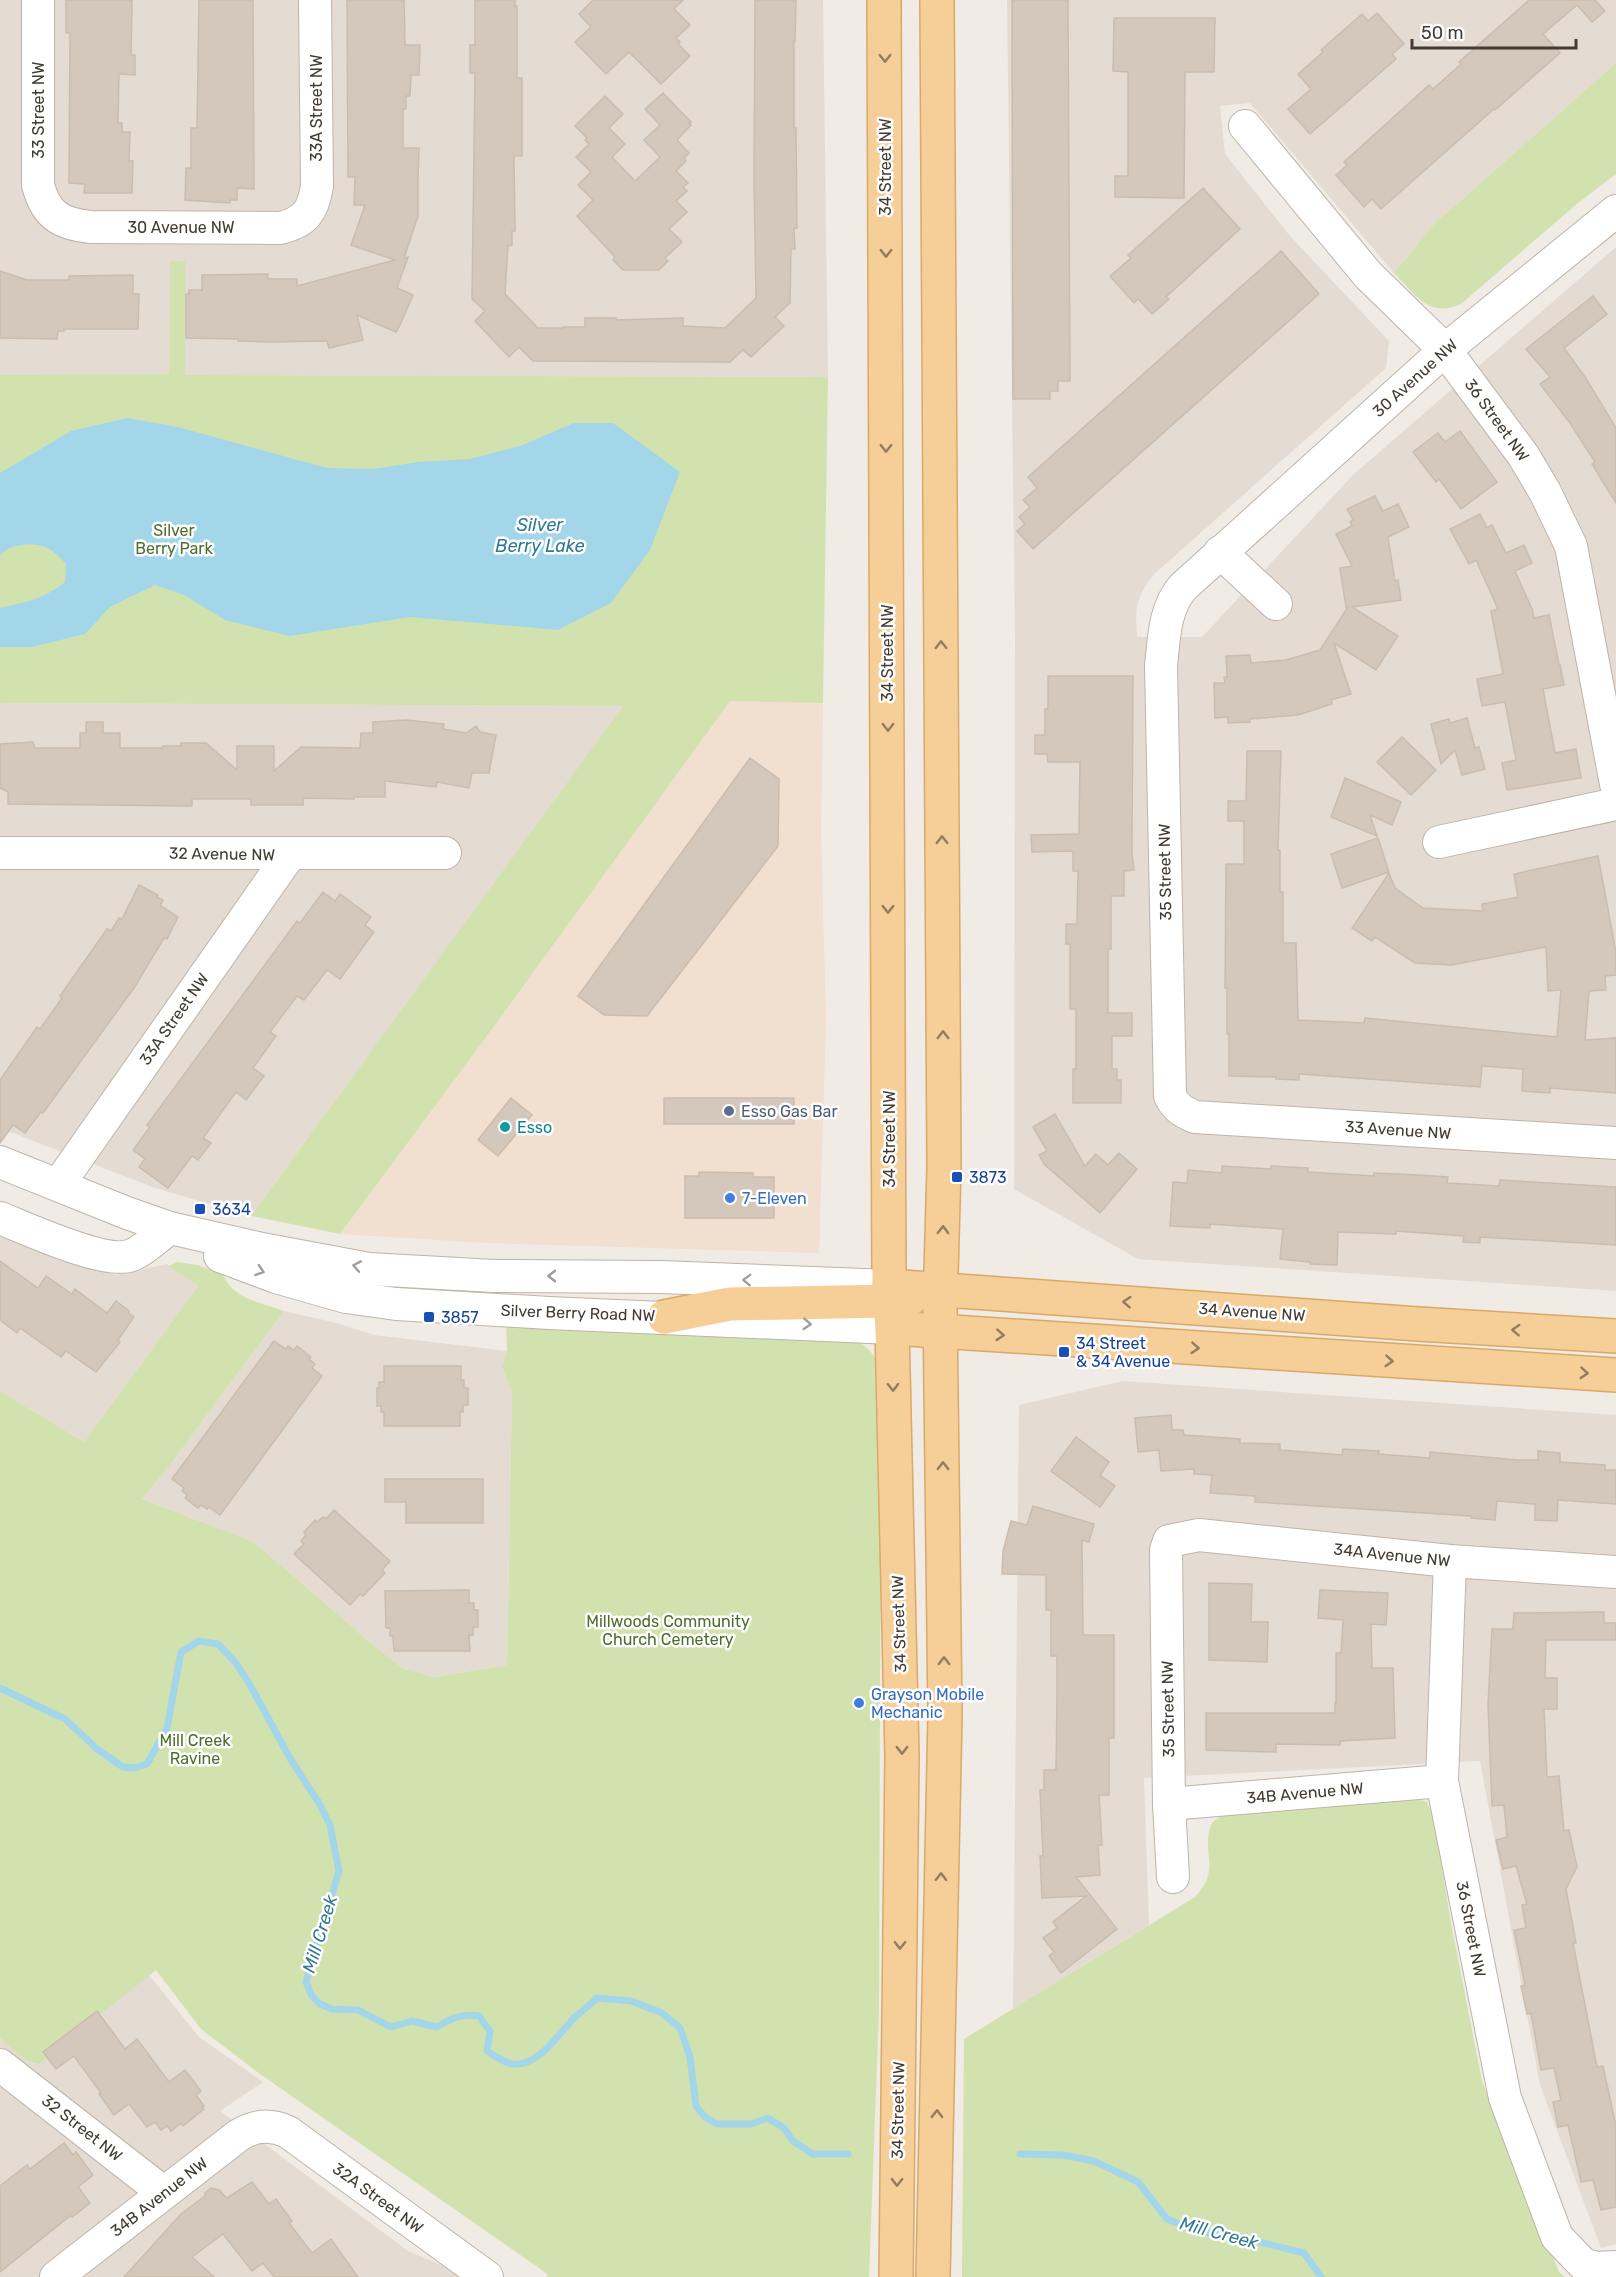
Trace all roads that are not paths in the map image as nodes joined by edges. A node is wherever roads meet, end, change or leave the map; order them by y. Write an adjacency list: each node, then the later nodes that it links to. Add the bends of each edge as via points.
1 (38, 0): 8 (street, 33 Street NW, via 38,185)
2 (315, 0): 7 (street, 33A Street NW, via 317,186)
3 (884, 0): 26 (main road, 34 Street NW, one-way to 26)
4 (937, 0): 25 (main road, one-way to 4, via 944,1167)
5 (1245, 126): 9 (street, 36 Street NW, via 1368,275)
6 (1616, 211): 9 (street, 30 Avenue NW)
7 (307, 214): 8 (street, 30 Avenue NW, via 280,228 91,226 75,225)
8 (54, 215)
9 (1445, 350): 10 (street, 30 Avenue NW); 13 (street, 36 Street NW, via 1524,455 1572,546)
10 (1220, 552): 11 (street); 12 (street, 30 Avenue NW, via 1179,591 1170,606)
11 (1276, 604)
12 (1165, 628): 19 (street, 35 Street NW, via 1161,666 1170,1096)
13 (1616, 784)
14 (1616, 804): 15 (street)
15 (1439, 842)
16 (0, 853): 18 (street, 32 Avenue NW)
17 (445, 853): 18 (street, 32 Avenue NW)
18 (290, 854): 22 (street, 33A Street NW)
19 (1182, 1112): 20 (street, 33 Avenue NW, via 1195,1117)
20 (1616, 1143)
21 (0, 1162): 22 (street, Silver Berry Road NW)
22 (59, 1184): 24 (street, Silver Berry Road NW)
23 (0, 1218): 24 (street, via 92,1253 117,1258 133,1255)
24 (170, 1228): 26 (street, Silver Berry Road NW, one-way to 24, via 661,1277 494,1276 369,1269); 27 (street, Silver Berry Road NW, one-way to 27, via 245,1266 346,1297 396,1304)
25 (940, 1288): 26 (main road, via 920,1298); 28 (main road); 29 (main road, 34 Avenue NW, one-way to 25)
26 (890, 1305): 27 (main road, one-way to 26, via 730,1304); 28 (main road); 43 (main road, 34 Street NW, one-way to 43, via 902,1746)
27 (664, 1317)
28 (942, 1332): 30 (main road, one-way to 30); 44 (main road, one-way to 28, via 945,1715)
29 (1616, 1336)
30 (1616, 1375)
31 (1169, 1541): 32 (street, 34A Avenue NW, via 1199,1535); 35 (street, 35 Street NW)
32 (1450, 1561): 33 (street, 34A Avenue NW); 34 (street, 36 Street NW)
33 (1616, 1572)
34 (1442, 1781): 35 (street, 34B Avenue NW); 40 (street, 36 Street NW, via 1505,2098 1557,2237 1583,2264)
35 (1169, 1804): 36 (street, 35 Street NW)
36 (1173, 1876)
37 (0, 2065): 39 (street, 32 Street NW)
38 (266, 2127): 39 (street, 34B Avenue NW, via 244,2132); 42 (street, 32A Street NW, via 288,2132)
39 (164, 2193): 41 (street, 34B Avenue NW)
40 (1605, 2267)
41 (56, 2277)
42 (487, 2277)
43 (896, 2277)
44 (933, 2277)

